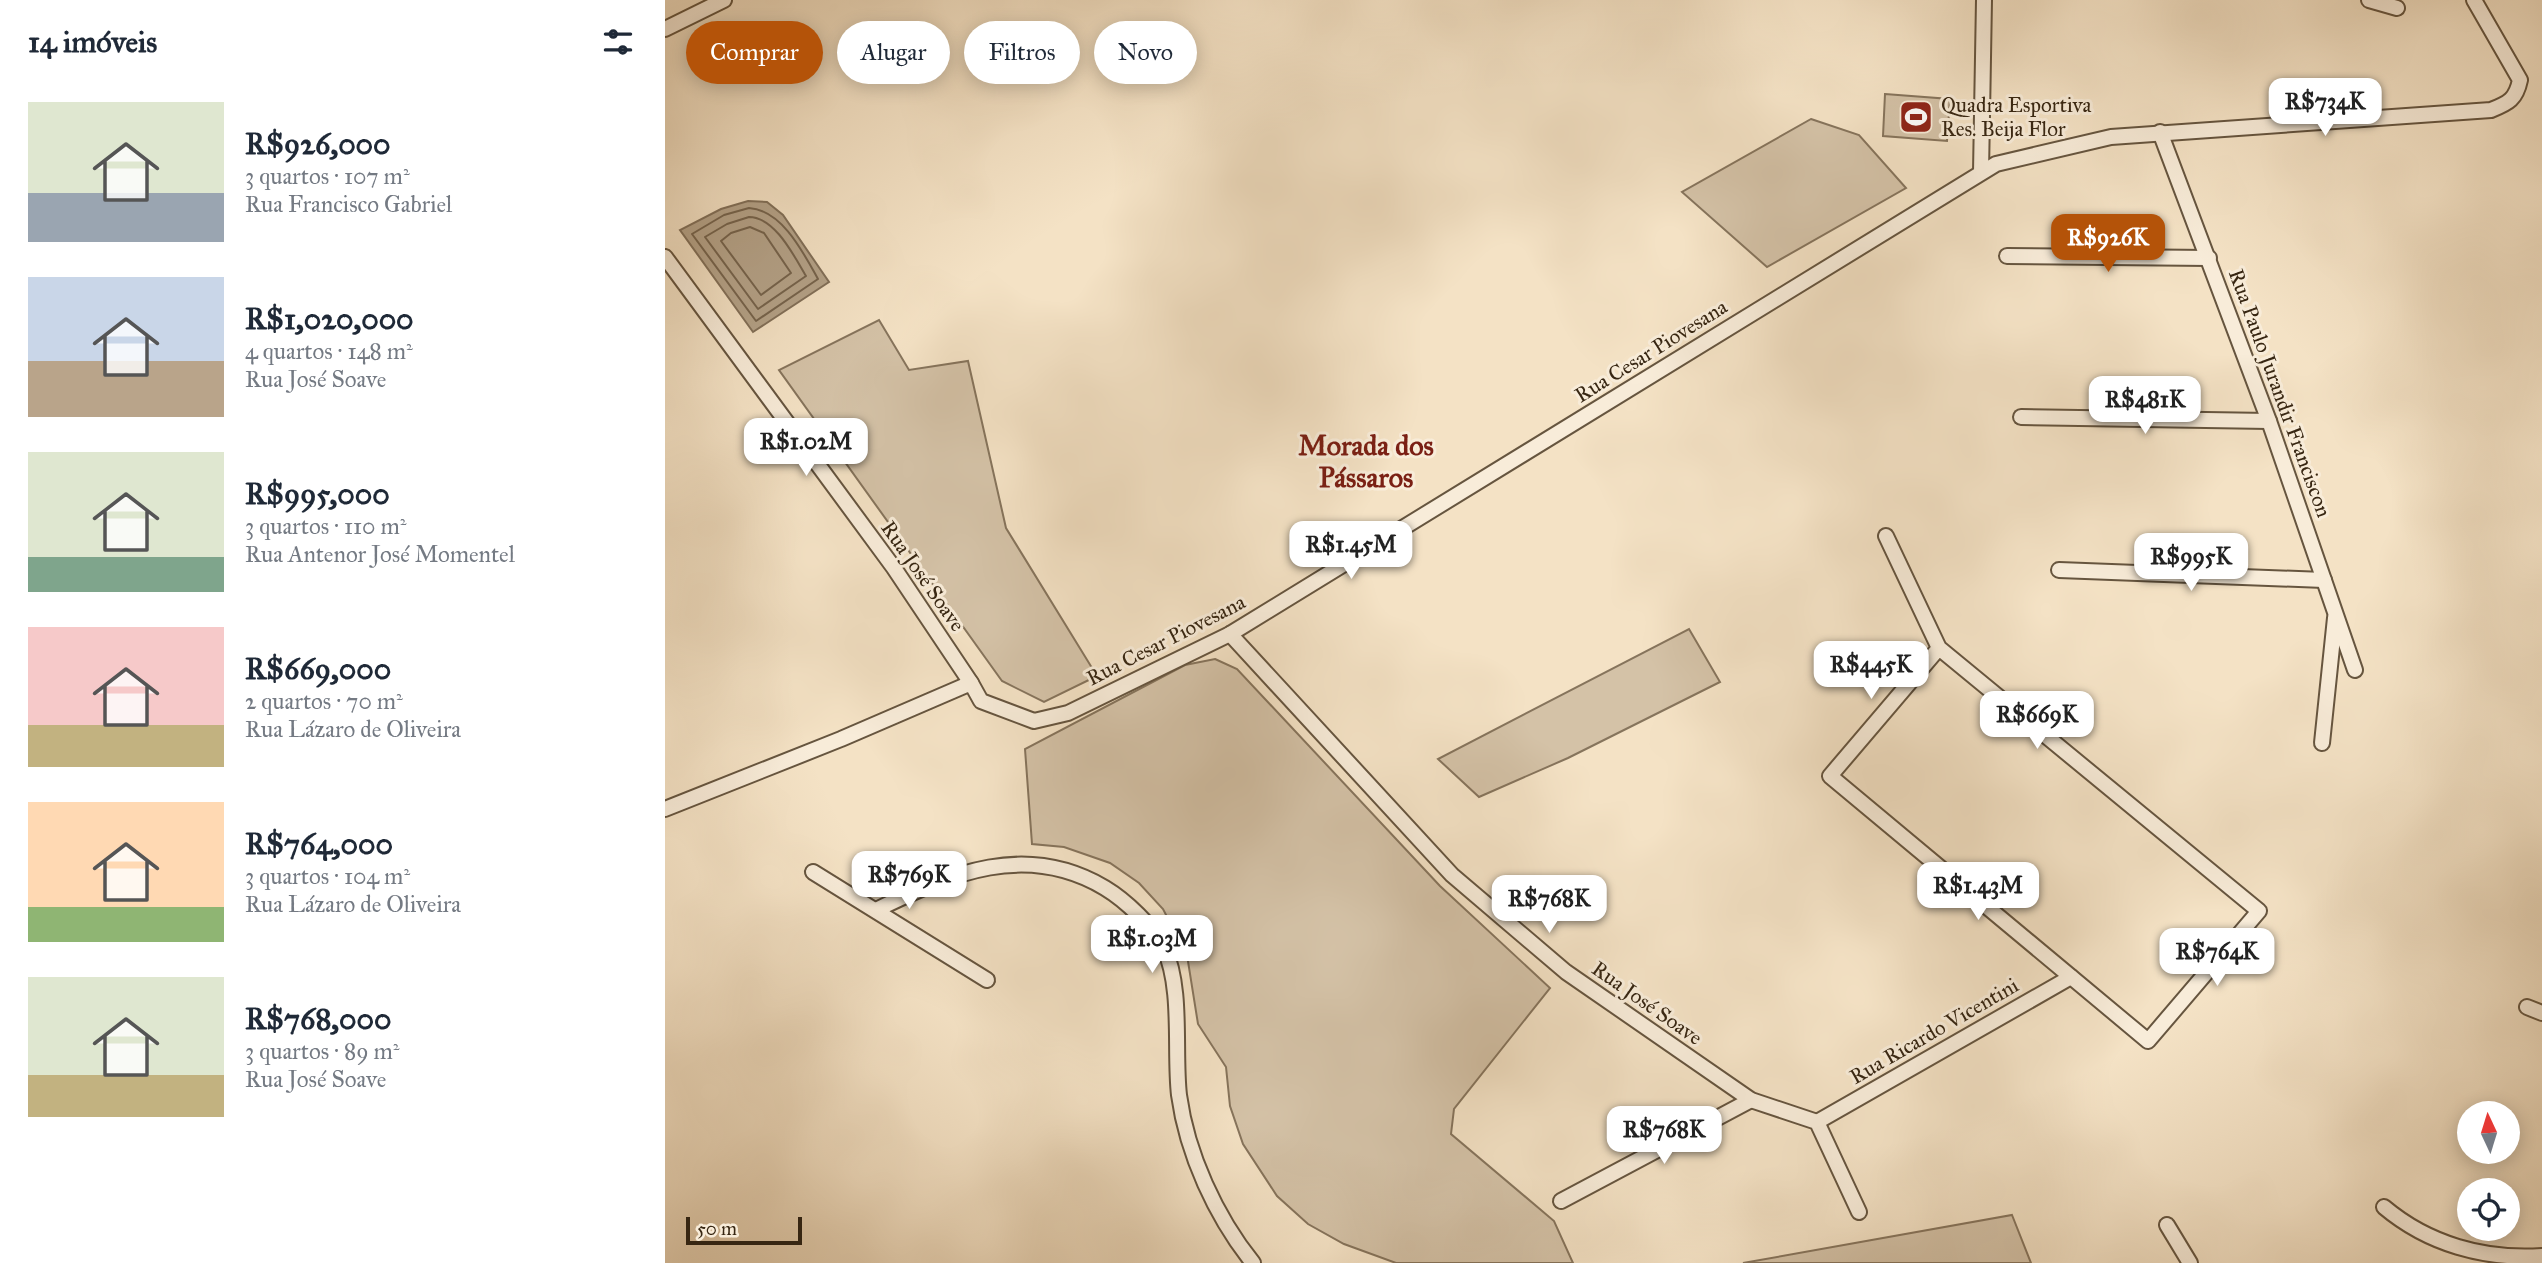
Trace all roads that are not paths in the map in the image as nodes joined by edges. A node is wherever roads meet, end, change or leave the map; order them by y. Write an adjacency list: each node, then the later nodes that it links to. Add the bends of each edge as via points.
1 (724, 0): 6 (street)
2 (1984, 0): 8 (street)
3 (2368, 0): 5 (street)
4 (2474, 0): 7 (street, Rua Cesar Piovesana, via 2520,80 2517,94 2508,103 2491,110)
5 (2397, 8)
6 (665, 29)
7 (2160, 132): 8 (street, Rua Cesar Piovesana, via 2049,149); 11 (street, Rua Paulo Jurandir Franciscon)
8 (1982, 172): 18 (street, Rua Cesar Piovesana)
9 (2007, 256): 11 (street)
10 (665, 257): 21 (street, Rua José Soave, via 894,568)
11 (2209, 258): 13 (street, Rua Paulo Jurandir Franciscon)
12 (2021, 416): 13 (street)
13 (2269, 421): 16 (street, Rua Paulo Jurandir Franciscon)
14 (1886, 536): 19 (street)
15 (2059, 570): 16 (street)
16 (2324, 580): 17 (street, Rua Paulo Jurandir Franciscon)
17 (2336, 613): 20 (street, Rua Paulo Jurandir Franciscon); 22 (street)
18 (1230, 634): 21 (street, Rua Cesar Piovesana, via 1069,713 1034,721 981,701); 30 (street, Rua José Soave, via 1452,875 1566,972)
19 (1939, 648): 26 (street, via 1830,776); 26 (street, via 2259,911 2148,1041)
20 (2355, 670)
21 (971, 683): 23 (street)
22 (2322, 743)
23 (665, 810)
24 (813, 872): 25 (street)
25 (876, 910): 27 (street); 37 (street, via 970,870 1034,863 1079,873 1125,900 1164,948 1174,993 1179,1097 1202,1180)
26 (2071, 977): 31 (street, Rua Ricardo Vicentini)
27 (987, 980)
28 (2527, 1007): 29 (street)
29 (2542, 1013)
30 (1751, 1100): 31 (street, Rua José Soave); 32 (street)
31 (1817, 1122): 34 (street)
32 (1561, 1201)
33 (2384, 1207): 36 (street, via 2406,1226 2465,1250)
34 (1859, 1212)
35 (2167, 1225): 38 (street)
36 (2542, 1256)
37 (1253, 1263)
38 (2190, 1263)

